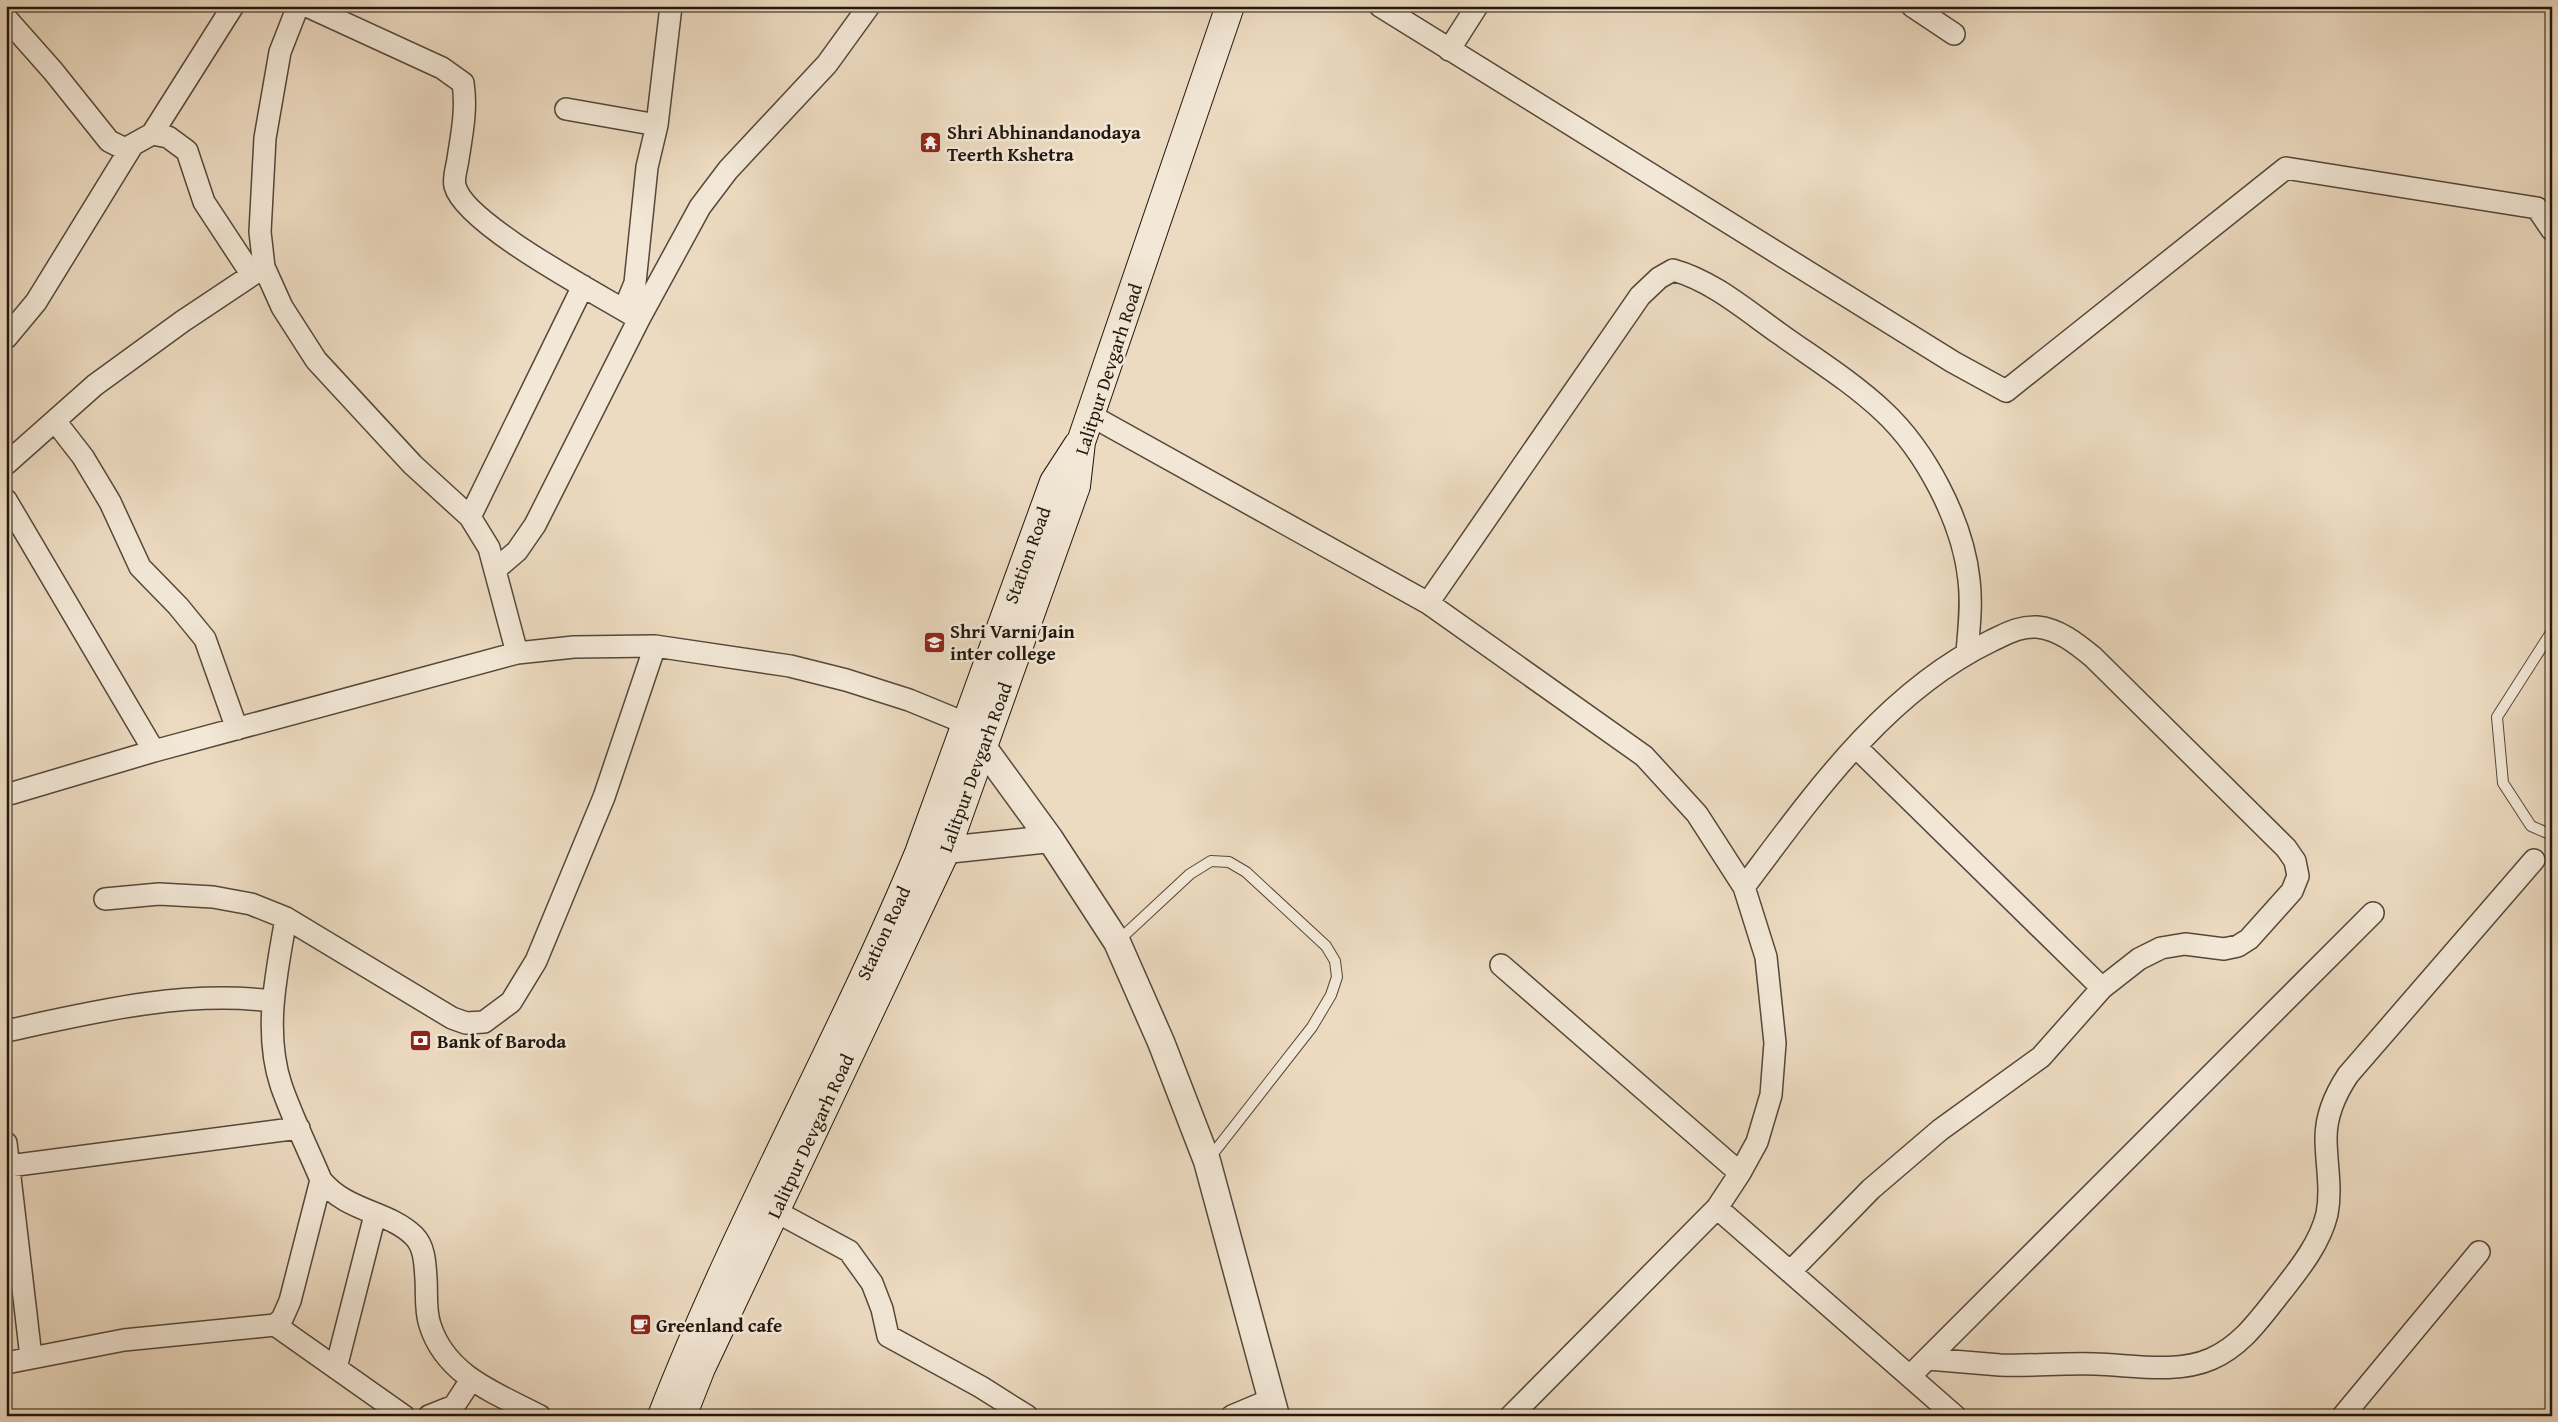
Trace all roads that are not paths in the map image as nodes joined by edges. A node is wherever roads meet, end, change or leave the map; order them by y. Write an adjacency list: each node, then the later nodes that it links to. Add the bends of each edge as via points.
1 (233, 6): 15 (street)
2 (298, 6): 18 (street, via 280,52 265,138)
3 (307, 6): 19 (street, via 442,68 463,83 466,103 455,184 461,198 473,212 534,258)
4 (671, 6): 14 (street)
5 (870, 6): 20 (street, via 827,64 728,170 700,207)
6 (1380, 6): 12 (street)
7 (1477, 6): 12 (street)
8 (1912, 6): 11 (street)
9 (1224, 9): 22 (main road, Lalitpur Devgarh Road)
10 (6, 18): 16 (street, via 109,142 125,148)
11 (1954, 34)
12 (1449, 50): 17 (street, via 1953,362 2006,391 2286,168 2537,208)
13 (566, 109): 14 (street)
14 (657, 125): 20 (street, via 647,167)
15 (152, 134): 16 (street); 18 (street, via 168,137 187,151 204,202)
16 (132, 146): 21 (street, via 36,302)
17 (2552, 230)
18 (258, 271): 23 (street, via 95,385); 27 (street, via 316,360 412,464)
19 (584, 286): 20 (street); 27 (street)
20 (632, 314): 28 (street, via 535,525 517,551)
21 (6, 338)
22 (1090, 415): 24 (main road, Lalitpur Devgarh Road); 29 (street)
23 (55, 421): 25 (street); 35 (street, via 83,457 110,502 140,567 205,639)
24 (1081, 442): 34 (main road, Station Road, via 1054,482); 37 (main road, Lalitpur Devgarh Road, via 1076,486)
25 (6, 464)
26 (9, 514): 38 (street)
27 (470, 517): 28 (street, via 489,548)
28 (496, 569): 33 (street)
29 (1428, 603): 32 (street, via 1640,296 1658,278 1673,270 1690,275 1721,294 1856,387 1885,412 1916,447 1940,490 1959,536 1969,580); 45 (street, via 1644,756 1697,814)
30 (2552, 630): 40 (lane, via 2497,718 2502,783 2531,826)
31 (655, 646): 33 (street, via 574,646); 34 (street, via 790,666 910,700); 48 (street, via 604,797 536,961 511,1002 484,1022 466,1023 452,1018)
32 (1967, 652): 36 (street, via 1893,708); 51 (street, via 2018,628 2038,627 2076,643 2272,835 2295,862 2298,876 2292,891 2249,939 2224,949 2185,944 2161,948 2139,959)
33 (517, 653): 35 (street)
34 (966, 723): 37 (street); 43 (main road, Station Road)
35 (237, 729): 38 (street)
36 (1856, 747): 45 (street); 51 (street)
37 (983, 748): 41 (street); 42 (main road, Lalitpur Devgarh Road)
38 (154, 751): 39 (street)
39 (6, 794)
40 (2552, 835)
41 (1050, 839): 42 (street); 49 (street)
42 (946, 850): 43 (street); 61 (main road, Lalitpur Devgarh Road)
43 (919, 853): 76 (main road, Station Road, via 896,909 738,1240)
44 (2534, 860): 67 (street, via 2348,1074 2328,1123 2327,1213 2318,1241 2286,1286 2236,1344 2210,1360 2166,1366 2001,1365)
45 (1744, 887): 58 (street, via 1766,957 1775,1043 1771,1095 1757,1142)
46 (105, 899): 48 (street, via 159,894 214,897 252,904)
47 (2373, 913): 67 (street)
48 (286, 918): 52 (street)
49 (1117, 942): 56 (street, via 1161,1042); 56 (lane, via 1190,874 1212,861 1230,862 1246,872 1326,946 1335,961 1337,977 1331,995 1312,1026)
50 (1501, 965): 58 (street)
51 (2102, 988): 64 (street, via 2042,1057 1926,1142 1871,1189)
52 (272, 1001): 53 (street, via 244,997 188,999 100,1011); 54 (street, via 274,1052 281,1084)
53 (6, 1031)
54 (299, 1128): 57 (street); 59 (street)
55 (6, 1143): 57 (street)
56 (1207, 1161): 72 (street)
57 (9, 1166): 66 (street)
58 (1740, 1173): 60 (street)
59 (321, 1180): 62 (street, via 329,1191); 65 (street, via 290,1301 282,1320)
60 (1717, 1208): 64 (street); 80 (street)
61 (775, 1211): 77 (main road, Lalitpur Devgarh Road, via 701,1368); 78 (street, via 850,1251 872,1283 888,1336)
62 (375, 1215): 69 (street); 71 (street, via 415,1237 424,1254 429,1323 438,1346 452,1365)
63 (2479, 1252): 82 (street)
64 (1790, 1272): 70 (street)
65 (275, 1325): 66 (street, via 124,1340); 69 (street)
66 (31, 1358): 68 (street)
67 (1928, 1359): 70 (street)
68 (6, 1363)
69 (336, 1368): 73 (street)
70 (1910, 1376): 81 (street)
71 (471, 1380): 74 (street, via 454,1406); 75 (street)
72 (1273, 1408): 79 (street)
73 (404, 1416)
74 (429, 1416)
75 (540, 1416)
76 (662, 1416)
77 (682, 1416)
78 (1026, 1416)
79 (1232, 1416)
80 (1511, 1416)
81 (1955, 1416)
82 (2343, 1416)

